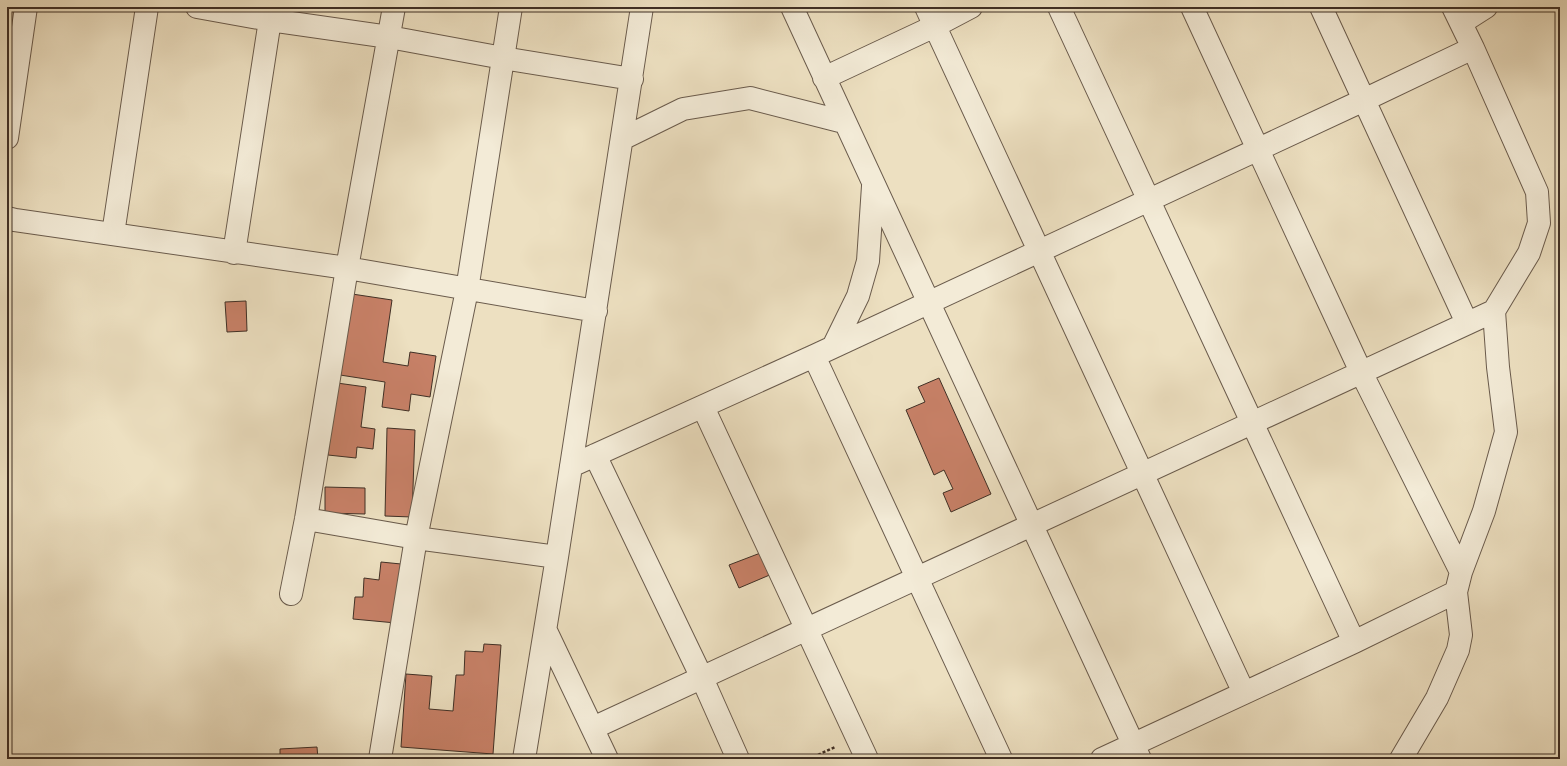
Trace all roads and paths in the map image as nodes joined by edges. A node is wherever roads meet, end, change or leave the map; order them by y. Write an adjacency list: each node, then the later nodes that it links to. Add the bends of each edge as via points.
1 (26, 7): 23 (street)
2 (147, 7): 29 (street)
3 (197, 7): 13 (street)
4 (394, 7): 16 (street)
5 (511, 7): 18 (street)
6 (642, 7): 20 (street)
7 (792, 7): 19 (street)
8 (971, 7): 15 (street)
9 (1059, 7): 27 (street)
10 (1192, 7): 25 (street)
11 (1321, 7): 21 (street)
12 (1486, 7): 14 (street)
13 (271, 14): 16 (street); 31 (street)
14 (1457, 15): 17 (street)
15 (930, 17): 19 (street); 30 (street)
16 (389, 37): 18 (street); 32 (street)
17 (1473, 48): 21 (street); 36 (street, via 1537,192 1539,223 1529,253)
18 (503, 58): 20 (street); 33 (street)
19 (824, 78): 22 (street)
20 (632, 79): 24 (street)
21 (1364, 100): 25 (street); 37 (street)
22 (844, 122): 24 (street, via 750,98 683,109); 26 (street)
23 (7, 138)
24 (622, 139): 35 (street)
25 (1258, 150): 27 (street); 39 (street)
26 (873, 185): 34 (street); 38 (street, via 868,261 858,296)
27 (1149, 200): 30 (street); 41 (street)
28 (7, 218): 29 (street)
29 (113, 234): 31 (street)
30 (1039, 251): 34 (street); 44 (street)
31 (234, 253): 32 (street)
32 (347, 268): 33 (street); 45 (street)
33 (467, 290): 35 (street); 47 (street)
34 (928, 303): 38 (street); 46 (street)
35 (596, 311): 43 (street)
36 (1494, 311): 37 (street); 50 (street, via 1506,432 1484,511)
37 (1467, 323): 39 (street)
38 (823, 352): 40 (street); 49 (street)
39 (1361, 372): 41 (street); 50 (street)
40 (703, 407): 42 (street); 52 (street)
41 (1252, 422): 44 (street); 54 (street)
42 (595, 455): 43 (street); 55 (street)
43 (571, 466): 48 (street)
44 (1142, 474): 46 (street); 56 (street)
45 (306, 519): 47 (street); 51 (street)
46 (1031, 525): 49 (street); 59 (street)
47 (416, 538): 48 (street); 60 (street)
48 (557, 557): 53 (street)
49 (917, 578): 52 (street); 66 (street)
50 (1458, 582): 54 (street); 68 (street, via 1458,650 1436,698)
51 (291, 594)
52 (807, 630): 55 (street); 58 (street)
53 (546, 631): 57 (street); 61 (street)
54 (1354, 642): 56 (street)
55 (702, 678): 57 (street); 63 (street)
56 (1244, 693): 59 (street)
57 (593, 728): 62 (street)
58 (856, 737): 64 (path); 65 (street)
59 (1137, 752): 67 (street)
60 (380, 759)
61 (524, 759)
62 (607, 759)
63 (738, 759)
64 (809, 759)
65 (866, 759)
66 (1001, 759)
67 (1102, 759)
68 (1400, 759)

